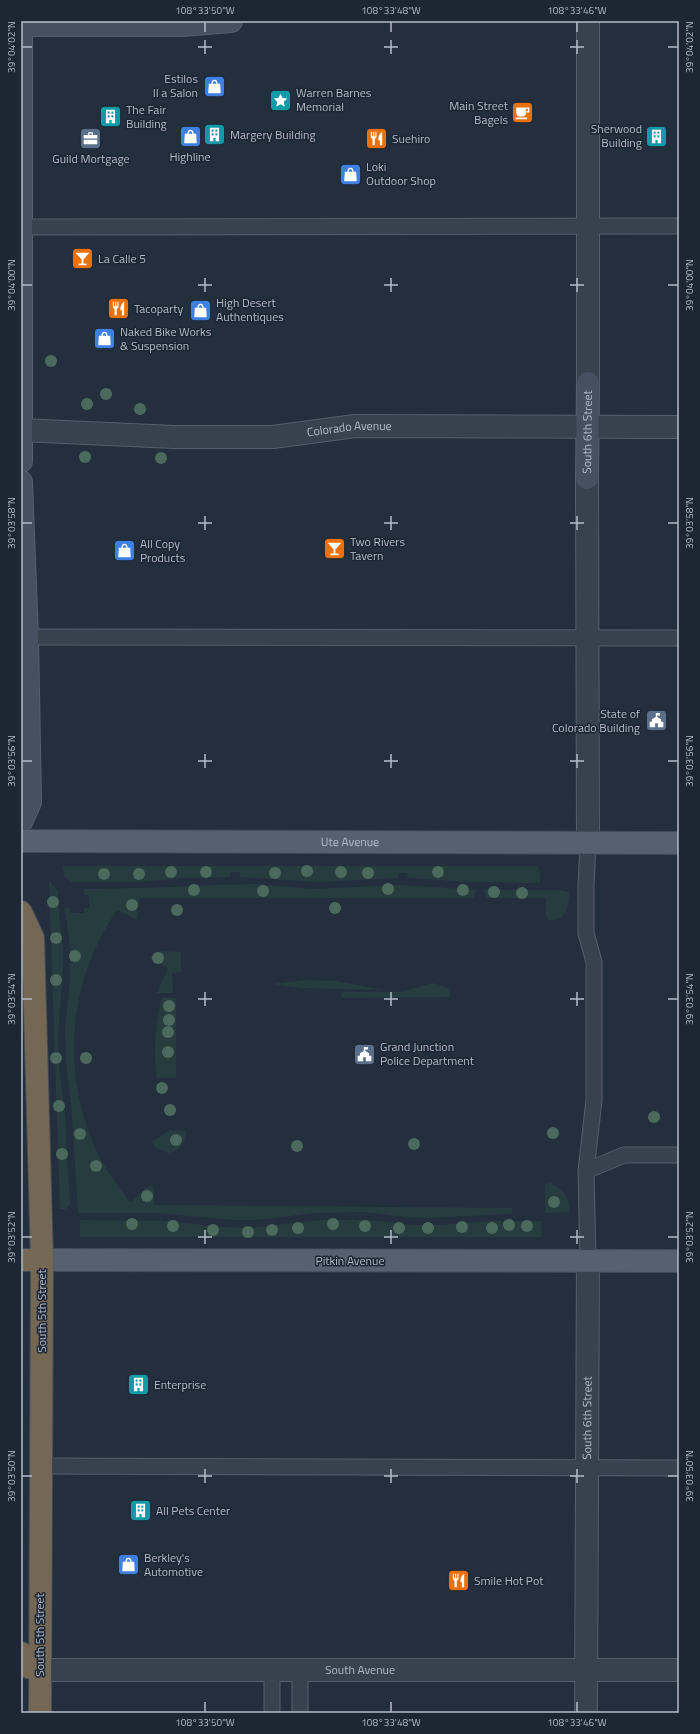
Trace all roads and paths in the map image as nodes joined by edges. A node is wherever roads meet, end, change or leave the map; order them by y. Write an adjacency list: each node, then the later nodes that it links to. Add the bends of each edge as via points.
1 (21, 21): 4 (main road)
2 (231, 21): 4 (main road, via 182,25)
3 (588, 21): 5 (street, South 6th Street)
4 (21, 25): 7 (main road)
5 (588, 226): 6 (lane); 7 (lane); 10 (street, South 6th Street)
6 (679, 226)
7 (21, 227): 8 (main road)
8 (21, 275): 9 (main road)
9 (21, 347): 13 (main road)
10 (588, 383): 11 (main road, South 6th Street)
11 (587, 426): 12 (street, Colorado Avenue); 13 (street, Colorado Avenue, via 355,426 273,437 174,437); 15 (main road, South 6th Street)
12 (679, 427)
13 (22, 430): 14 (main road)
14 (21, 461)
15 (587, 478): 18 (street, South 6th Street)
16 (21, 482): 17 (main road)
17 (24, 637): 18 (lane); 20 (main road, via 30,802)
18 (588, 638): 19 (lane); 22 (street, South 6th Street)
19 (679, 638)
20 (21, 822)
21 (21, 841): 22 (main road, Ute Avenue)
22 (588, 842): 23 (main road, Ute Avenue); 26 (lane, via 586,933 594,962 594,1100)
23 (679, 844)
24 (21, 912): 27 (highway, South 5th Street, via 33,938)
25 (679, 1154): 26 (lane, via 624,1154)
26 (586, 1171): 28 (lane)
27 (32, 1260): 28 (main road, Pitkin Avenue); 30 (highway, South 5th Street)
28 (588, 1261): 29 (main road, Pitkin Avenue); 31 (street, South 6th Street)
29 (679, 1261)
30 (41, 1466): 31 (lane); 34 (highway, South 5th Street)
31 (588, 1468): 32 (lane); 37 (street, South 6th Street)
32 (679, 1468)
33 (21, 1654): 34 (highway, via 28,1667)
34 (40, 1670): 35 (street, South Avenue); 39 (highway, South 5th Street)
35 (272, 1670): 36 (street, South Avenue); 40 (lane)
36 (300, 1670): 37 (street, South Avenue); 41 (lane)
37 (587, 1670): 38 (street, South Avenue); 42 (street, South 6th Street)
38 (679, 1670)
39 (40, 1713)
40 (272, 1713)
41 (300, 1713)
42 (586, 1713)

